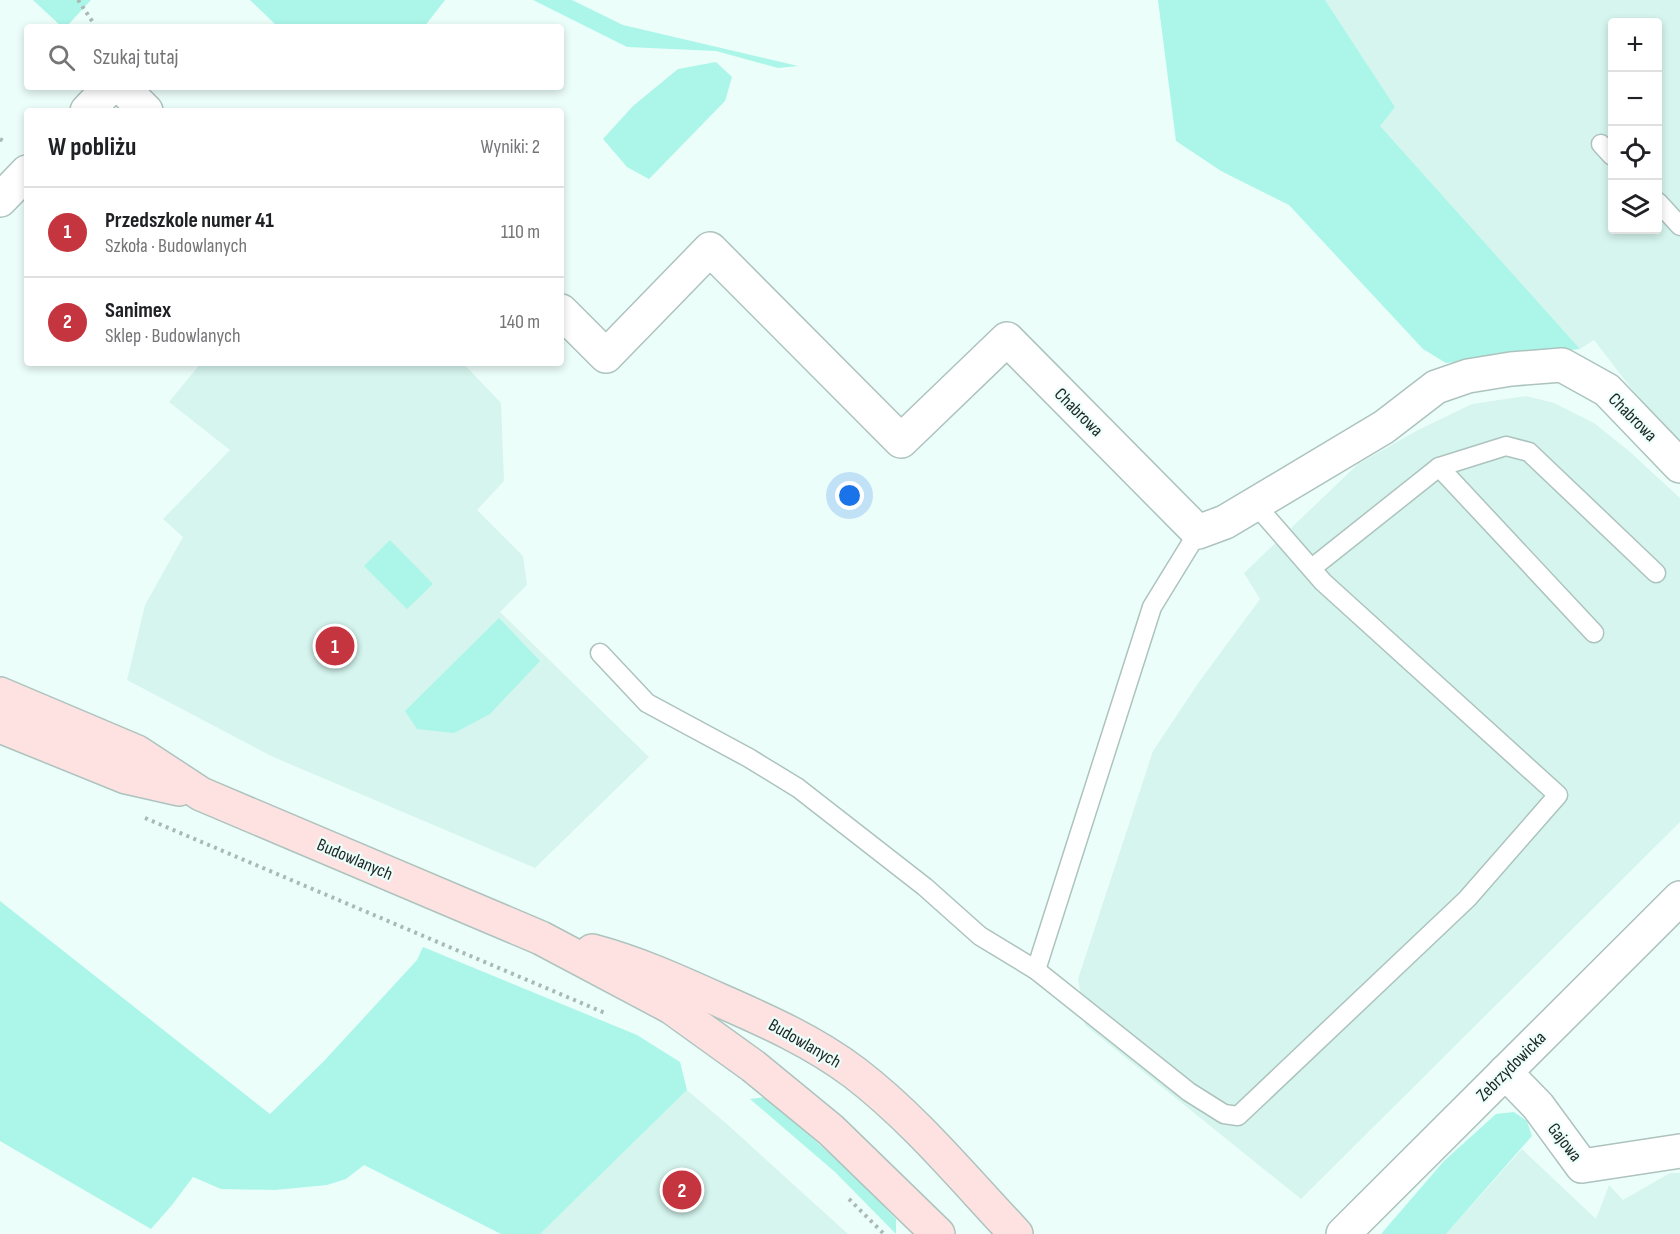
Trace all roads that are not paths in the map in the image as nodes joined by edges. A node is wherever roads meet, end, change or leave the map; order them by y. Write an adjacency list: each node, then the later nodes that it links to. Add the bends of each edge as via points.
1 (107, 90): 3 (street)
2 (125, 90): 4 (street)
3 (90, 108)
4 (143, 108)
5 (1662, 206): 6 (lane)
6 (1680, 226)
7 (564, 314): 11 (street, Chabrowa, via 606,356 710,249 901,441 1007,339)
8 (1680, 466): 10 (street, Chabrowa, via 1607,390 1562,365 1511,369 1468,376 1436,387 1384,426)
9 (1439, 468): 12 (lane); 13 (lane, via 1506,446 1529,452); 14 (lane)
10 (1255, 504): 11 (street, Chabrowa); 12 (lane)
11 (1198, 532): 21 (lane, via 1152,607)
12 (1312, 568): 21 (lane, via 1558,795 1467,899 1238,1116 1224,1114 1188,1092)
13 (1656, 573)
14 (1594, 633)
15 (600, 653): 21 (lane, via 647,703 798,788 980,936)
16 (0, 694): 18 (main road, Budowlanych, via 137,752)
17 (0, 726): 18 (main road, Budowlanych, via 126,777)
18 (201, 794): 20 (main road, Budowlanych)
19 (1680, 898): 22 (street, Zebrzydowicka)
20 (541, 938): 24 (main road, Budowlanych, via 671,1007 753,1066 847,1144); 25 (main road, Budowlanych, via 634,962 775,1025 824,1052 857,1074 898,1110)
21 (1036, 970)
22 (1505, 1072): 23 (street, Gajowa, via 1538,1106 1582,1166); 26 (street, Zebrzydowicka)
23 (1680, 1151)
24 (938, 1234)
25 (1016, 1234)
26 (1343, 1234)

